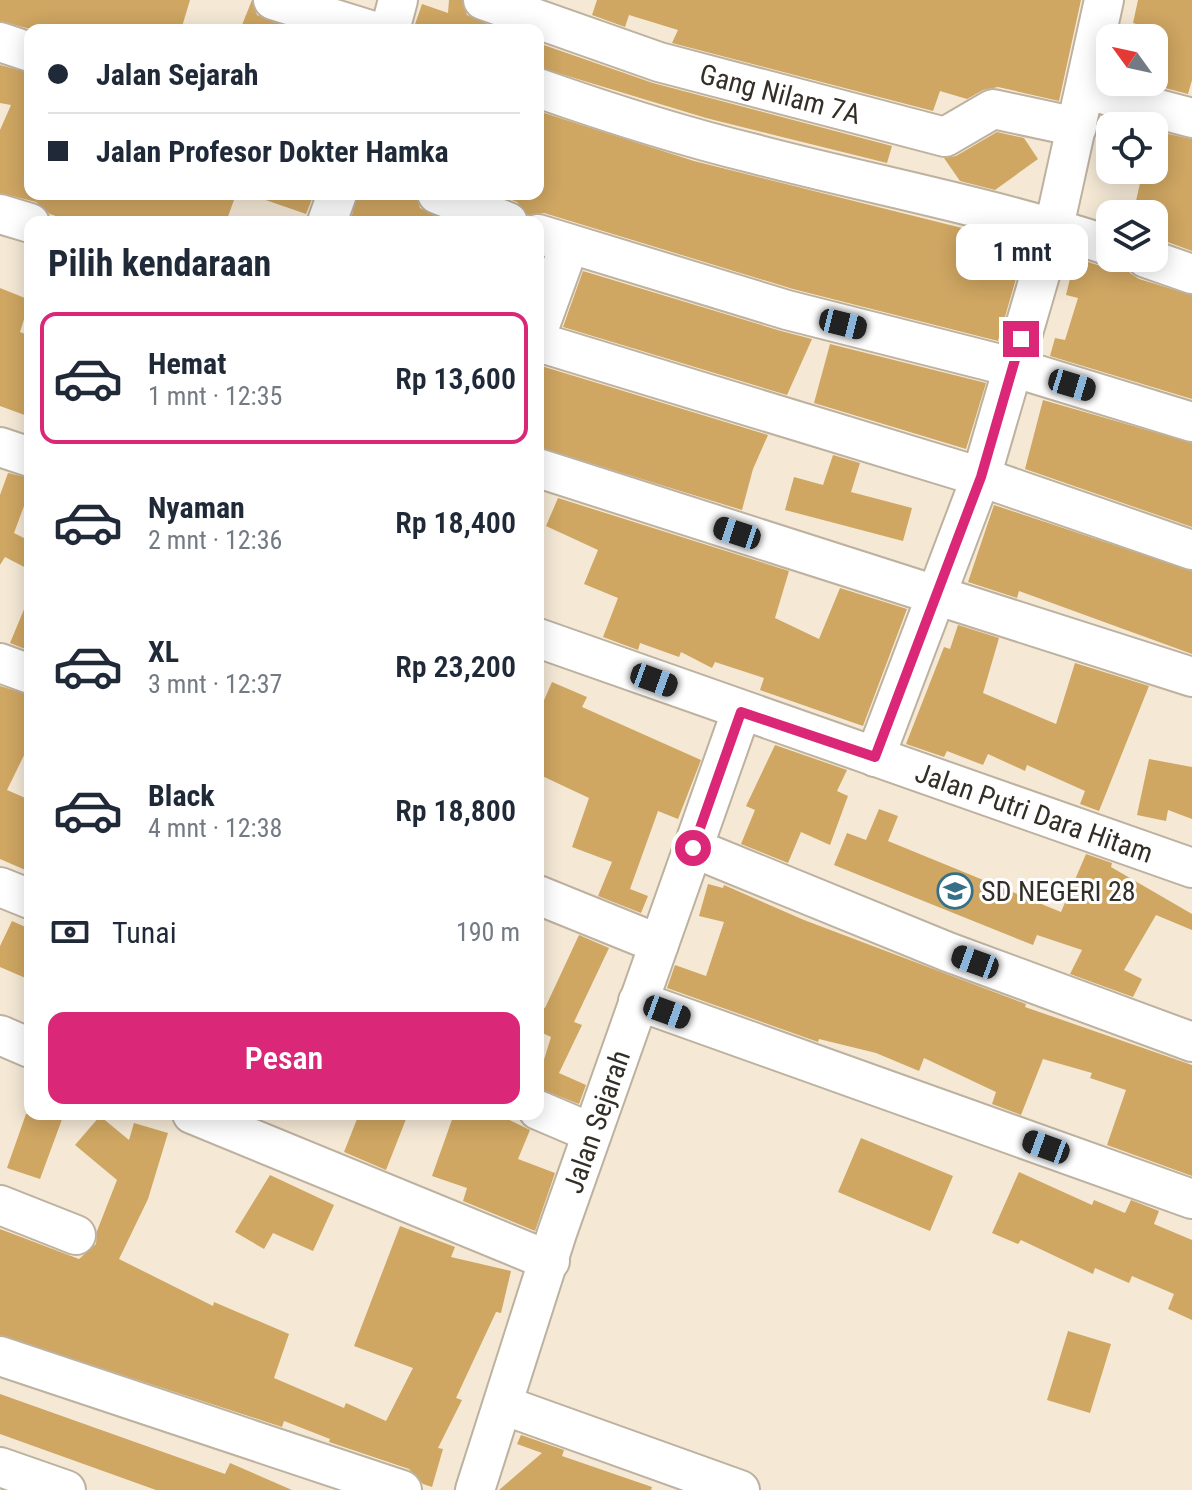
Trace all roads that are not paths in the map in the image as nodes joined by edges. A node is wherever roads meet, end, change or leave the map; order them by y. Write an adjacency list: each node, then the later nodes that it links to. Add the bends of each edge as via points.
1 (273, 0): 5 (street)
2 (398, 0): 6 (street)
3 (483, 0): 12 (street, Gang Nilam 7A, via 659,62 945,137 993,109)
4 (1104, 0): 10 (street)
5 (351, 24)
6 (392, 24)
7 (0, 42): 8 (street)
8 (24, 50)
9 (544, 90): 17 (street, via 753,154)
10 (1086, 90): 11 (street); 12 (street)
11 (1192, 118)
12 (1077, 127): 17 (street)
13 (452, 200): 15 (street)
14 (0, 214): 16 (street)
15 (493, 216)
16 (24, 221)
17 (1054, 227): 19 (street); 24 (street)
18 (553, 240): 22 (street); 24 (street, via 787,310)
19 (1096, 241)
20 (1168, 266): 21 (street)
21 (1192, 274)
22 (544, 295)
23 (544, 344): 29 (street)
24 (1012, 367): 25 (street); 29 (street)
25 (1192, 422)
26 (0, 447): 27 (street)
27 (24, 455)
28 (544, 470): 31 (street)
29 (981, 477): 30 (street); 31 (street)
30 (1192, 550)
31 (937, 598): 35 (street); 37 (street)
32 (544, 640): 36 (street, Jalan Putri Dara Hitam)
33 (0, 663): 34 (street)
34 (24, 672)
35 (1192, 677)
36 (741, 712): 37 (street, Jalan Putri Dara Hitam); 38 (street, Jalan Sejarah)
37 (875, 757): 39 (street, Jalan Putri Dara Hitam)
38 (693, 848): 43 (street, Jalan Sejarah); 46 (street, via 948,952)
39 (1192, 868)
40 (0, 887): 41 (street)
41 (24, 897)
42 (544, 897): 43 (street)
43 (659, 944): 44 (street, Jalan Sejarah)
44 (638, 1001): 50 (street, Jalan Sejarah); 51 (street)
45 (0, 1035): 47 (street)
46 (1192, 1042)
47 (24, 1045)
48 (544, 1113): 50 (street)
49 (207, 1120): 54 (street)
50 (592, 1133): 54 (street, Jalan Sejarah)
51 (1192, 1199)
52 (0, 1205): 53 (street)
53 (76, 1235)
54 (550, 1261): 56 (street, Jalan Sejarah)
55 (0, 1356): 59 (street)
56 (503, 1405): 60 (street, Jalan Sejarah); 61 (street)
57 (0, 1467): 58 (street)
58 (66, 1490)
59 (402, 1490)
60 (475, 1490)
61 (740, 1490)

